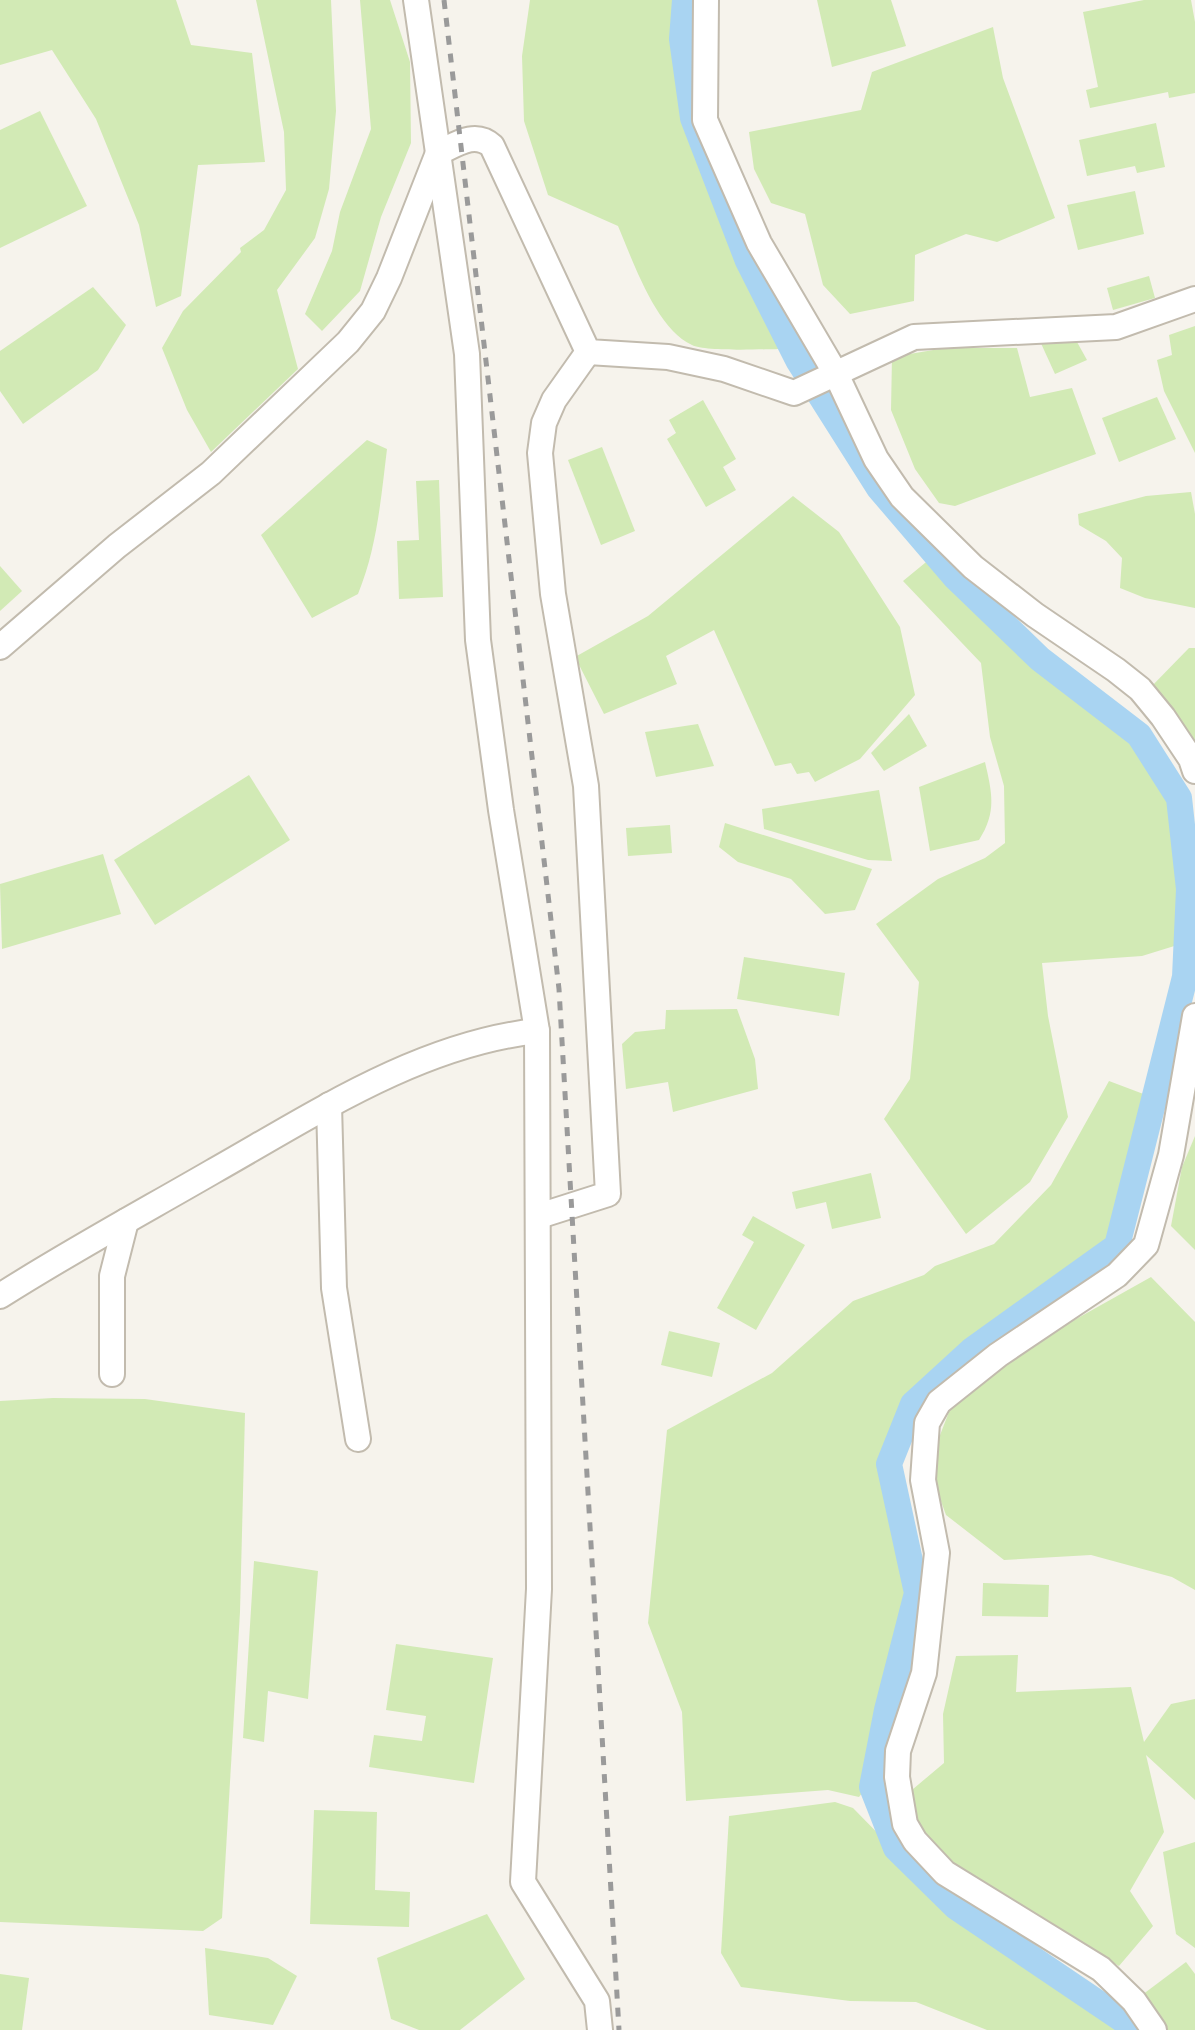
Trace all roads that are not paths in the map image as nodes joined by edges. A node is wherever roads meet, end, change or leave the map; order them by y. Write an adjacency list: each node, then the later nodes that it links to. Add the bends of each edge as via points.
1 (416, 0): 3 (street)
2 (706, 0): 6 (street, via 705,120 759,243)
3 (438, 153): 5 (street, via 471,138 492,146); 7 (street, via 373,311 348,342 211,473); 10 (street, via 467,354 478,640 500,810)
4 (1195, 299): 6 (street, via 1116,327 914,337)
5 (588, 352): 6 (street, via 668,357 724,369 794,394); 12 (street, via 554,400 544,424 540,453 553,594 586,786 608,1194)
6 (836, 374): 8 (street, via 876,459 902,497 973,567 1140,689 1163,717)
7 (0, 647)
8 (1195, 771)
9 (1195, 1016): 18 (street, via 1171,1154 1146,1245 1117,1275 998,1355 939,1402 927,1423 923,1480 937,1553 934,1588 924,1673 898,1751 905,1824 915,1841 945,1873 1101,1969 1134,2001)
10 (537, 1031): 11 (street, via 480,1040); 12 (street)
11 (329, 1105): 13 (street); 16 (street, via 334,1288)
12 (539, 1216): 17 (street, via 539,1589 523,1882 597,2001)
13 (126, 1222): 14 (street); 15 (street, via 112,1276)
14 (0, 1296)
15 (112, 1374)
16 (358, 1439)
17 (600, 2030)
18 (1154, 2030)

